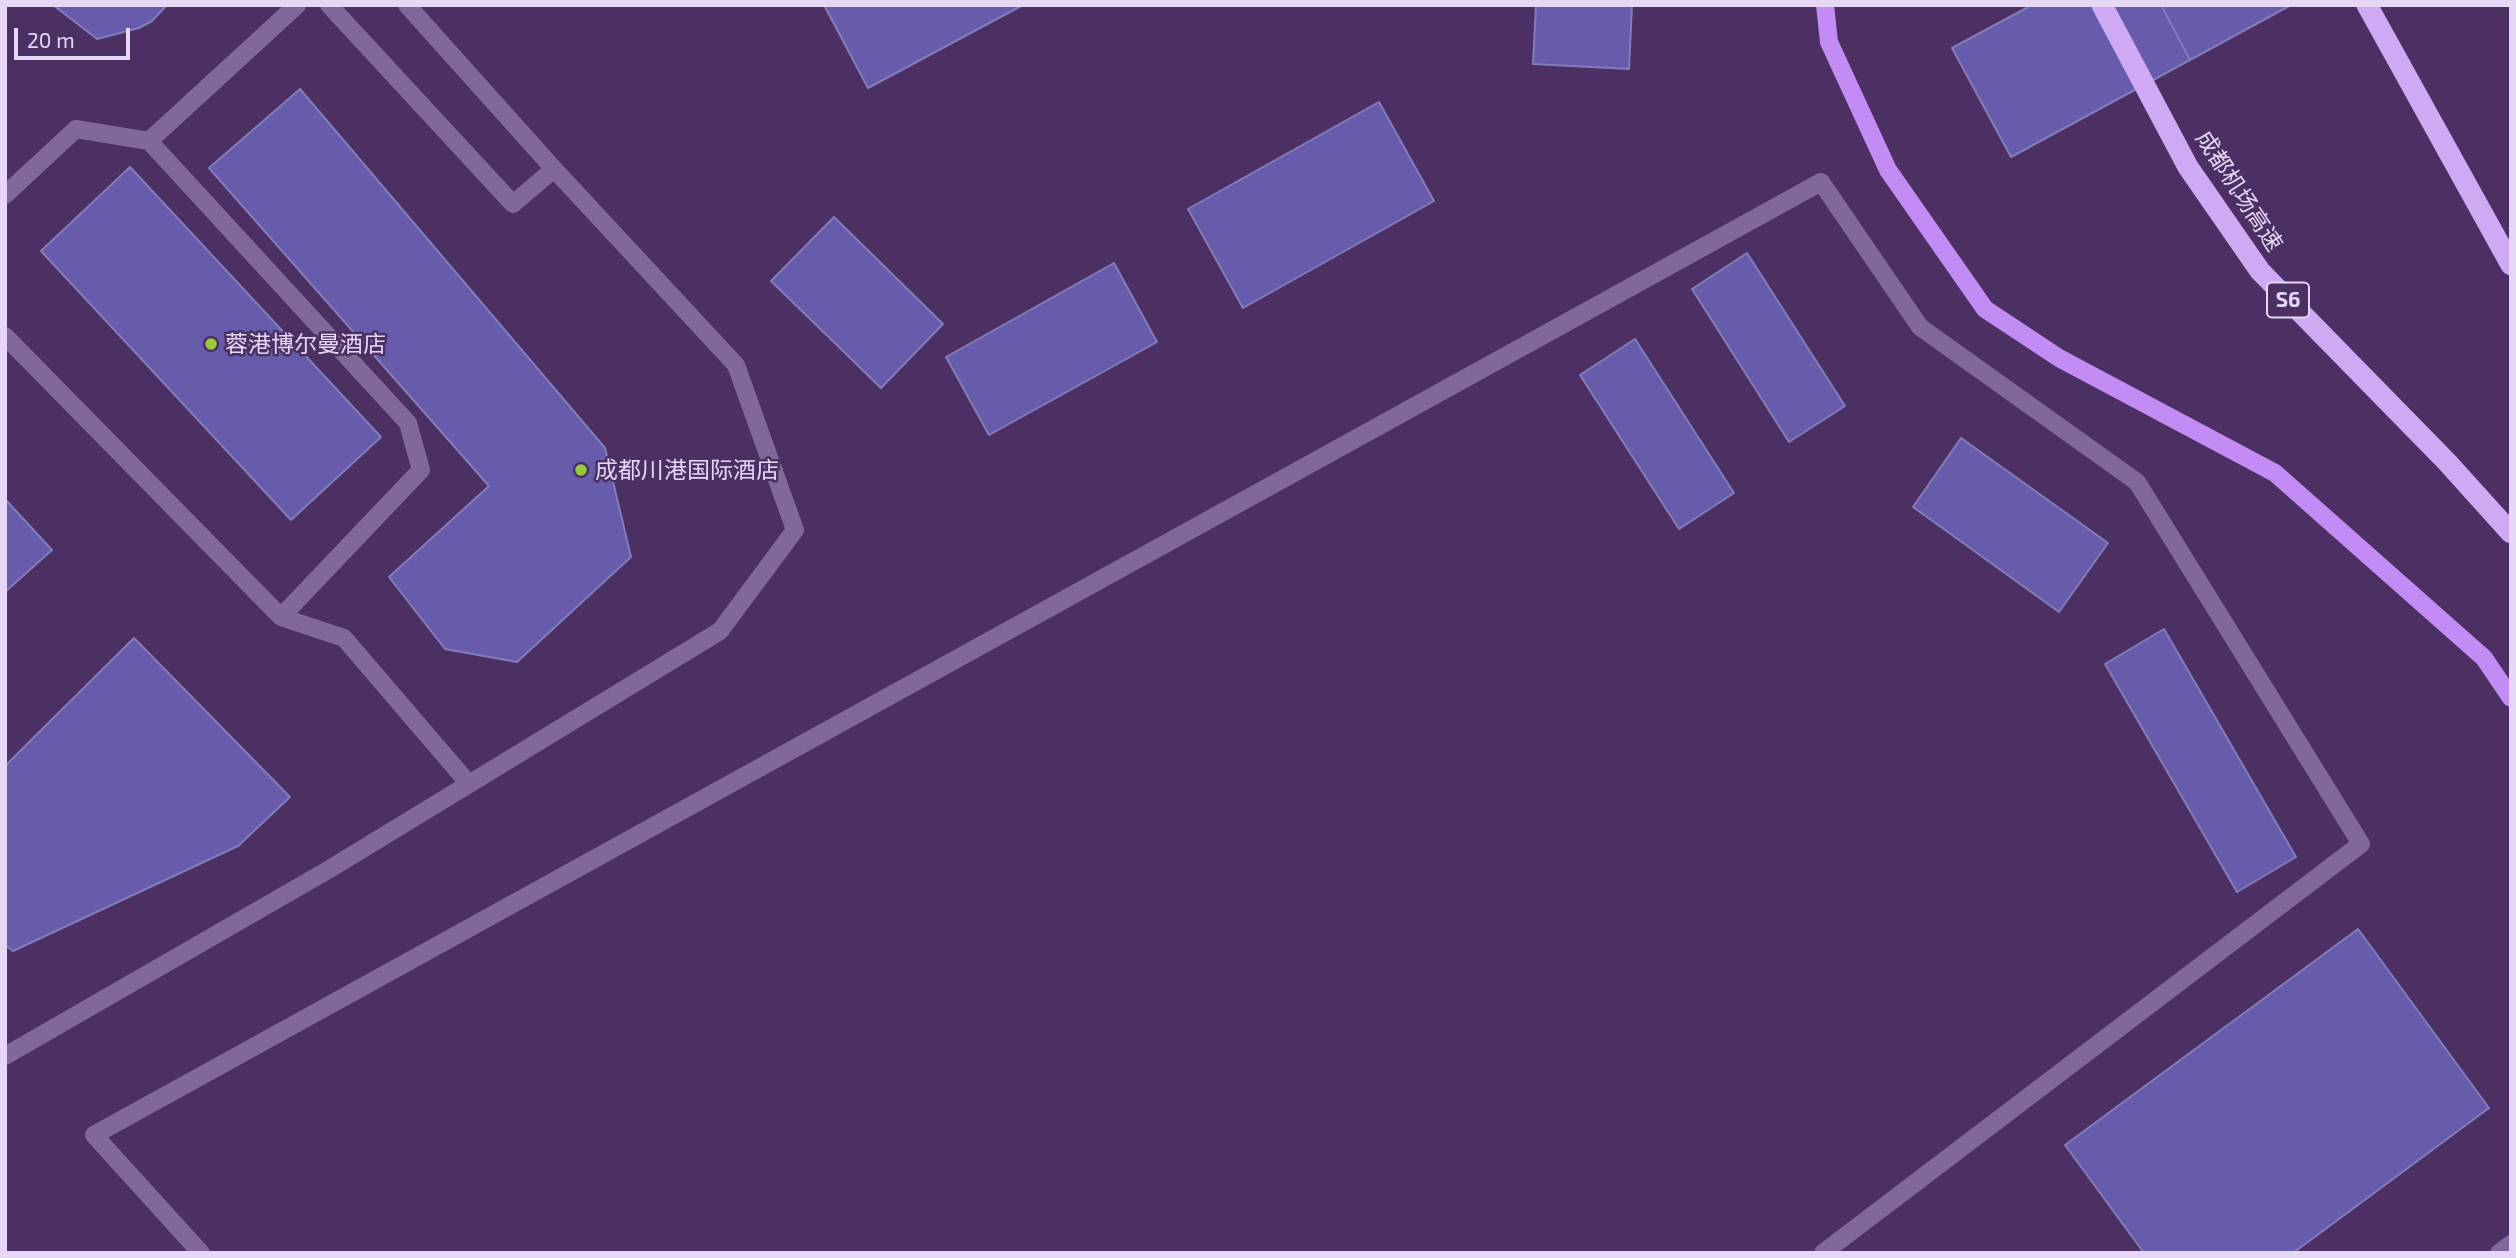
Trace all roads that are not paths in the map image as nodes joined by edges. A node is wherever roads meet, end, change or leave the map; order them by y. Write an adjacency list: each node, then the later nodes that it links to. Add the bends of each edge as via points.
1 (296, 5): 7 (street)
2 (328, 5): 8 (street, via 513,204)
3 (407, 5): 8 (street)
4 (1825, 5): 14 (main road, via 1829,42 1888,170 1985,309 2059,358 2275,473 2484,658)
5 (2102, 5): 12 (highway, 成都机场高速 / S6, via 2188,167 2260,271)
6 (2367, 5): 10 (highway)
7 (149, 141): 9 (street, via 76,129); 13 (street, via 408,423 421,470)
8 (554, 169): 15 (street, via 736,365 795,530 720,631)
9 (5, 195)
10 (2511, 265)
11 (5, 336): 13 (street)
12 (2511, 533)
13 (281, 617): 15 (street, via 344,638)
14 (2511, 698)
15 (469, 784): 16 (street)
16 (5, 1056)
17 (2511, 1244): 20 (street)
18 (201, 1253): 19 (street, via 94,1135 1821,182 1920,327 2137,482 2361,844)
19 (1823, 1253)
20 (2499, 1253)

